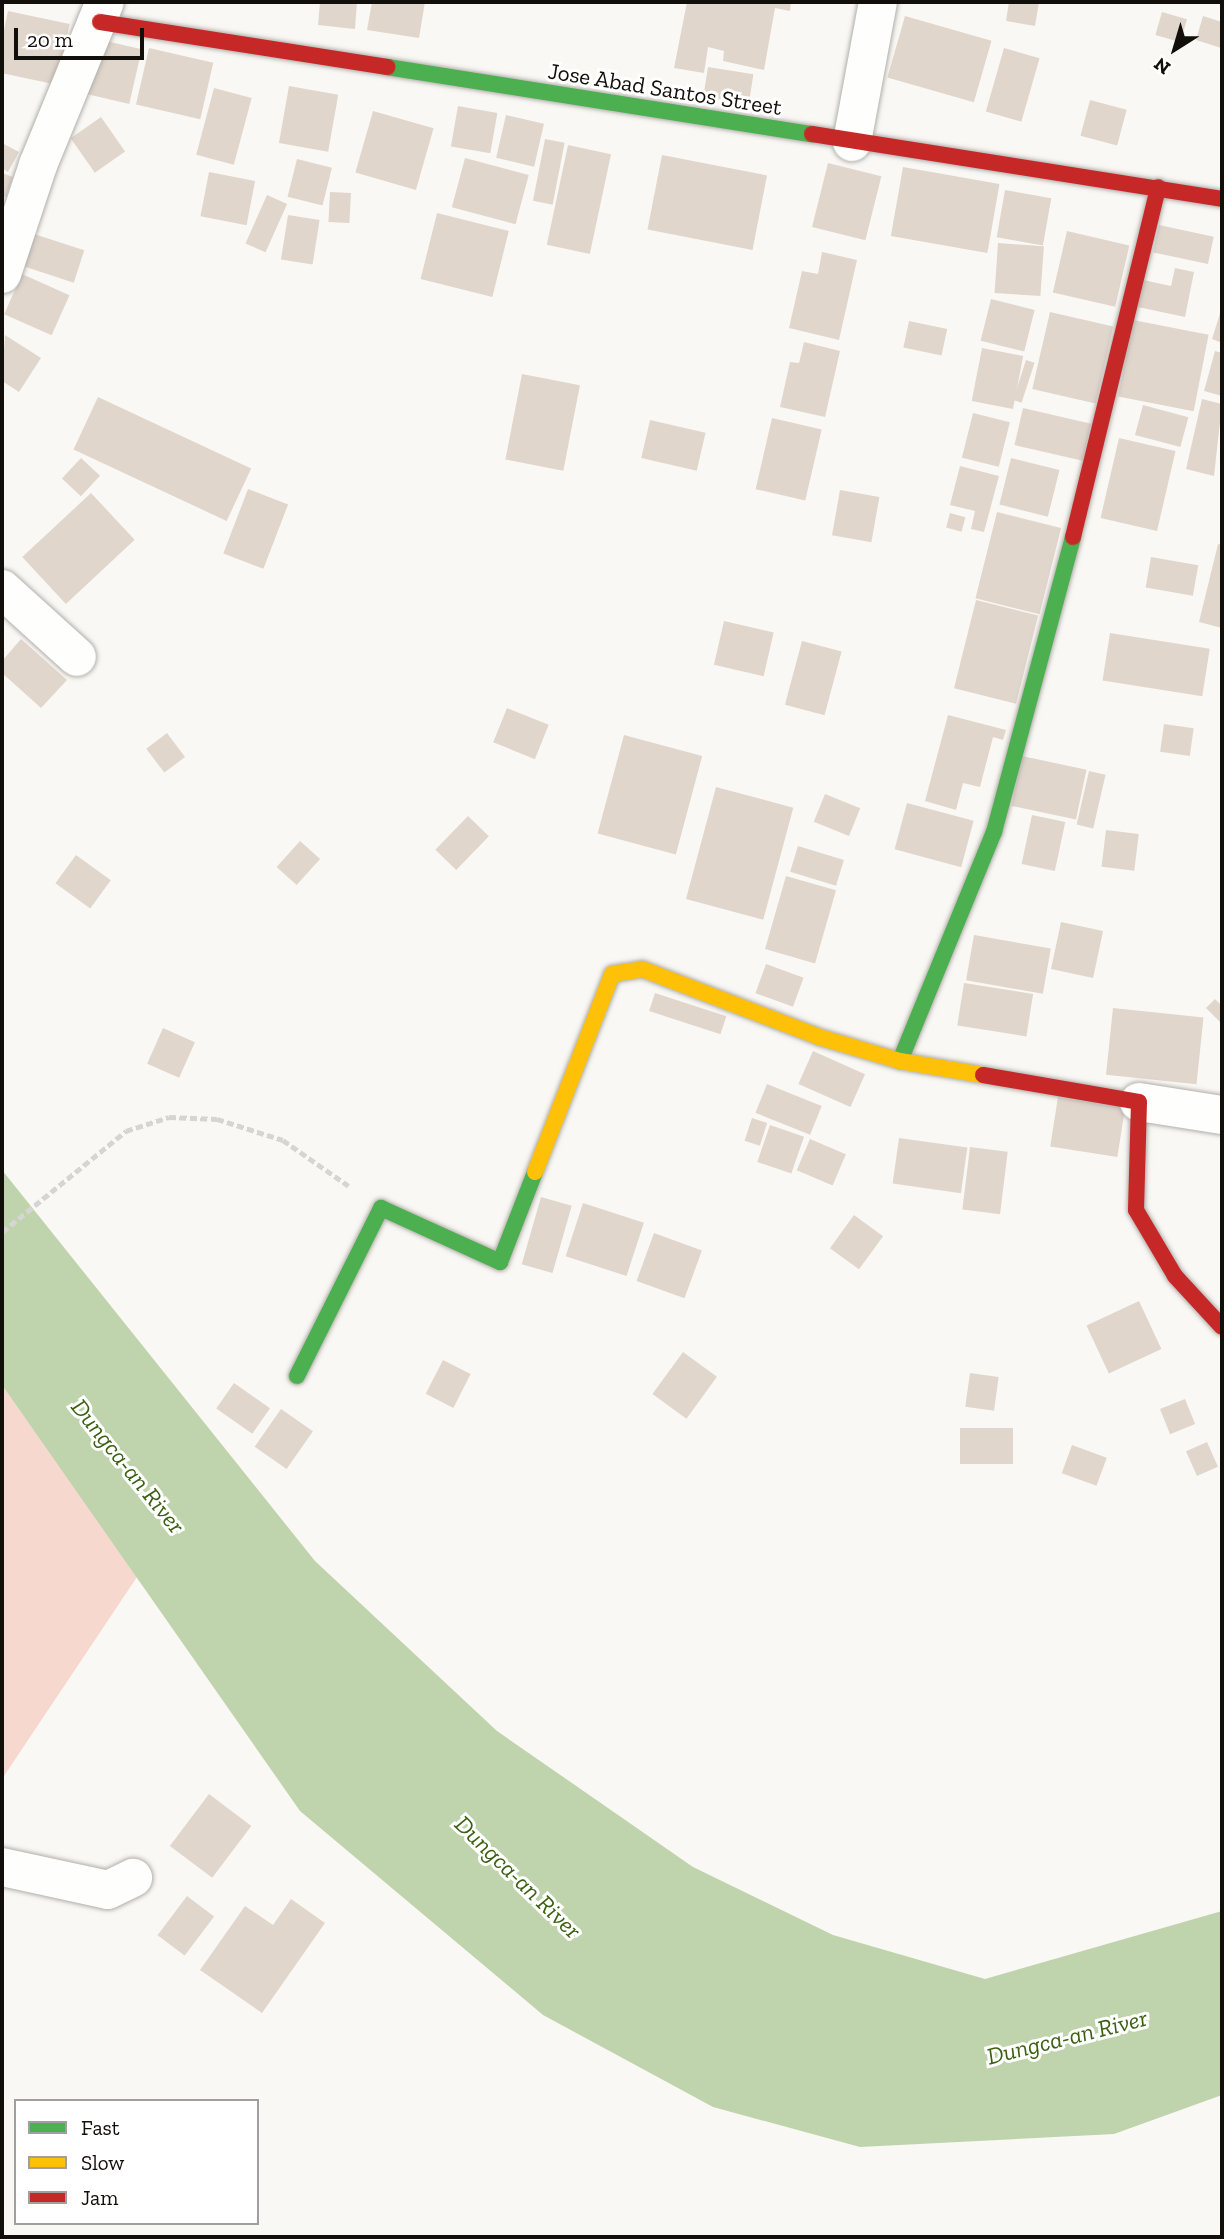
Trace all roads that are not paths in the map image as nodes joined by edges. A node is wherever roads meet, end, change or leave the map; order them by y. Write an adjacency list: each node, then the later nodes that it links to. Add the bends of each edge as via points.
1 (878, 2): 3 (street)
2 (103, 12): 3 (street, Jose Abad Santos Street); 6 (street, via 38,165)
3 (852, 142): 4 (street, Jose Abad Santos Street)
4 (1158, 187): 5 (street, Jose Abad Santos Street); 9 (street, via 1097,449 994,832)
5 (1222, 200)
6 (2, 274)
7 (2, 589): 8 (street)
8 (77, 657)
9 (900, 1061): 10 (street); 13 (street, via 819,1037 642,969 612,974 500,1262 381,1208)
10 (1139, 1102): 11 (street); 12 (street, via 1136,1210 1175,1276)
11 (1222, 1115)
12 (1222, 1327)
13 (297, 1376)
14 (2, 1867): 15 (street, via 108,1890)
15 (134, 1878)

